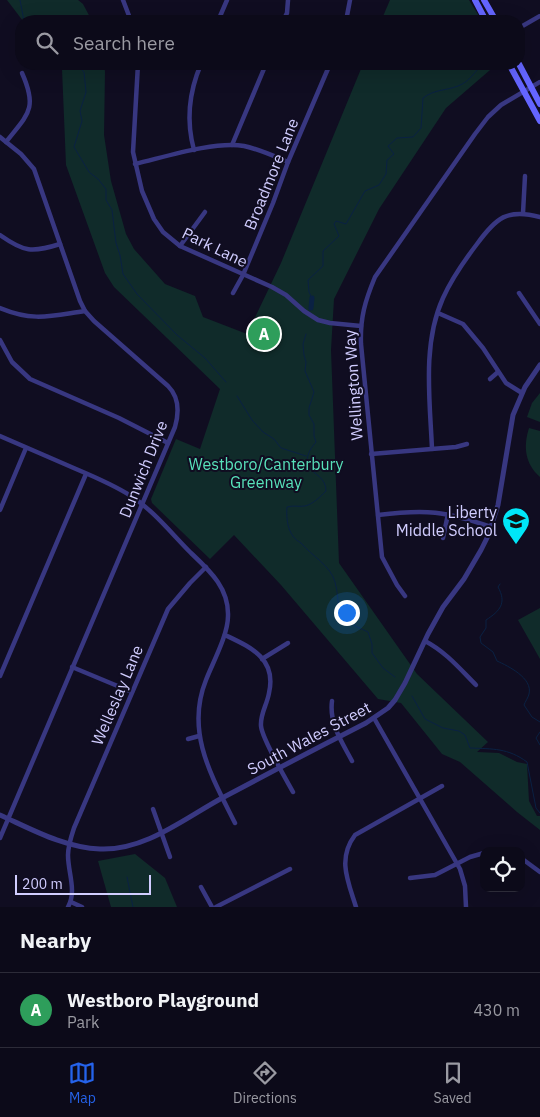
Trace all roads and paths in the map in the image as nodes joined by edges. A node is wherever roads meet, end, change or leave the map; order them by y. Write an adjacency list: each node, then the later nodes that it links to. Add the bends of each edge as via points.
1 (123, 0): 7 (street)
2 (227, 0): 8 (street)
3 (288, 0): 9 (street)
4 (350, 0): 10 (street)
5 (475, 0): 11 (main road)
6 (484, 0): 12 (main road)
7 (129, 15)
8 (221, 15)
9 (286, 15)
10 (347, 15)
11 (483, 15)
12 (493, 15)
13 (540, 16): 14 (street)
14 (525, 25)
15 (138, 70): 32 (street, Park Lane)
16 (199, 70): 30 (street, via 189,108)
17 (263, 70): 29 (street)
18 (327, 70): 31 (street, Broadmore Lane)
19 (512, 70): 24 (main road)
20 (522, 70): 23 (main road)
21 (22, 74): 28 (street, via 30,94 30,106)
22 (540, 82): 23 (street, Wellington Way)
23 (531, 87): 24 (street, Wellington Way); 25 (main road)
24 (524, 91): 26 (main road); 47 (street, Wellington Way, via 488,116 396,245 370,286)
25 (540, 104)
26 (540, 121)
27 (0, 137): 28 (street, Dunwich Drive)
28 (6, 142): 38 (street, Dunwich Drive, via 34,169)
29 (232, 145): 30 (street); 31 (street, via 258,150)
30 (194, 150): 32 (street)
31 (288, 162): 40 (street, Broadmore Lane, via 274,204)
32 (134, 164): 39 (street, Park Lane, via 154,219 163,232)
33 (525, 176): 35 (street)
34 (205, 212): 39 (street)
35 (523, 212): 36 (street); 45 (street, via 505,216 492,224 458,269)
36 (540, 217)
37 (0, 235): 38 (street, via 26,250)
38 (60, 244): 44 (street, Dunwich Drive)
39 (180, 246): 40 (street, Park Lane)
40 (243, 275): 41 (street, Broadmore Lane); 47 (street, Park Lane, via 286,294 318,320)
41 (233, 293)
42 (519, 293): 46 (street)
43 (0, 309): 44 (street, via 34,318)
44 (85, 311): 54 (street, Dunwich Drive, via 172,390 177,416)
45 (438, 313): 50 (street, via 463,324); 57 (street, via 429,365)
46 (540, 324)
47 (361, 326): 58 (street, Wellington Way)
48 (0, 340): 54 (street, via 12,362 30,379)
49 (540, 365): 52 (street, South Wales Street)
50 (498, 372): 51 (street); 52 (street, via 506,383)
51 (490, 378)
52 (522, 393): 64 (street, South Wales Street, via 513,415)
53 (0, 436): 56 (street)
54 (168, 443): 60 (street, Dunwich Drive)
55 (467, 444): 57 (street)
56 (26, 448): 59 (street); 61 (street)
57 (432, 449): 58 (street)
58 (371, 454): 63 (street, Wellington Way)
59 (86, 474): 60 (street, via 123,491); 73 (street)
60 (142, 505): 66 (street); 72 (street, Dunwich Drive)
61 (0, 510)
62 (448, 514): 63 (street, via 411,511); 64 (street); 65 (street)
63 (378, 515): 67 (street, Wellington Way, via 382,557)
64 (491, 528): 69 (street, South Wales Street, via 475,563)
65 (443, 538)
66 (206, 567): 68 (street, via 226,599); 75 (street, Welleslay Lane, via 168,609)
67 (405, 596)
68 (225, 635): 71 (street, via 248,645); 78 (street, via 204,685 199,710)
69 (424, 641): 74 (street, via 447,655); 77 (street, South Wales Street, via 401,692 388,708)
70 (288, 643): 71 (street)
71 (262, 659): 82 (street, via 268,668 270,693 262,711 261,728)
72 (72, 667): 75 (street); 89 (street, Dunwich Drive)
73 (0, 676)
74 (476, 686)
75 (132, 692): 93 (street, Welleslay Lane)
76 (332, 701): 79 (street, via 330,712)
77 (374, 718): 79 (street, South Wales Street); 86 (street)
78 (199, 736): 80 (street); 85 (street, via 204,757)
79 (339, 737): 81 (street); 82 (street, South Wales Street)
80 (188, 738)
81 (352, 761)
82 (280, 768): 84 (street); 85 (street, South Wales Street)
83 (442, 786): 86 (street)
84 (293, 792)
85 (222, 798): 90 (street); 91 (street, South Wales Street)
86 (420, 799): 97 (street); 106 (street, via 356,835 349,843 344,862)
87 (153, 809): 91 (street)
88 (0, 815): 89 (street, South Wales Street)
89 (8, 819): 92 (street, Dunwich Drive); 93 (street, South Wales Street)
90 (234, 823)
91 (160, 833): 93 (street, South Wales Street, via 130,846 111,849); 95 (street)
92 (0, 838)
93 (69, 843): 102 (street)
94 (480, 854): 97 (street)
95 (170, 857)
96 (525, 861): 99 (street)
97 (457, 864): 100 (street, via 435,874); 107 (street, via 465,886)
98 (290, 869): 105 (street)
99 (540, 872)
100 (410, 878)
101 (201, 887): 104 (street)
102 (70, 904): 103 (street)
103 (82, 907)
104 (212, 907)
105 (216, 907)
106 (356, 907)
107 (466, 907)

